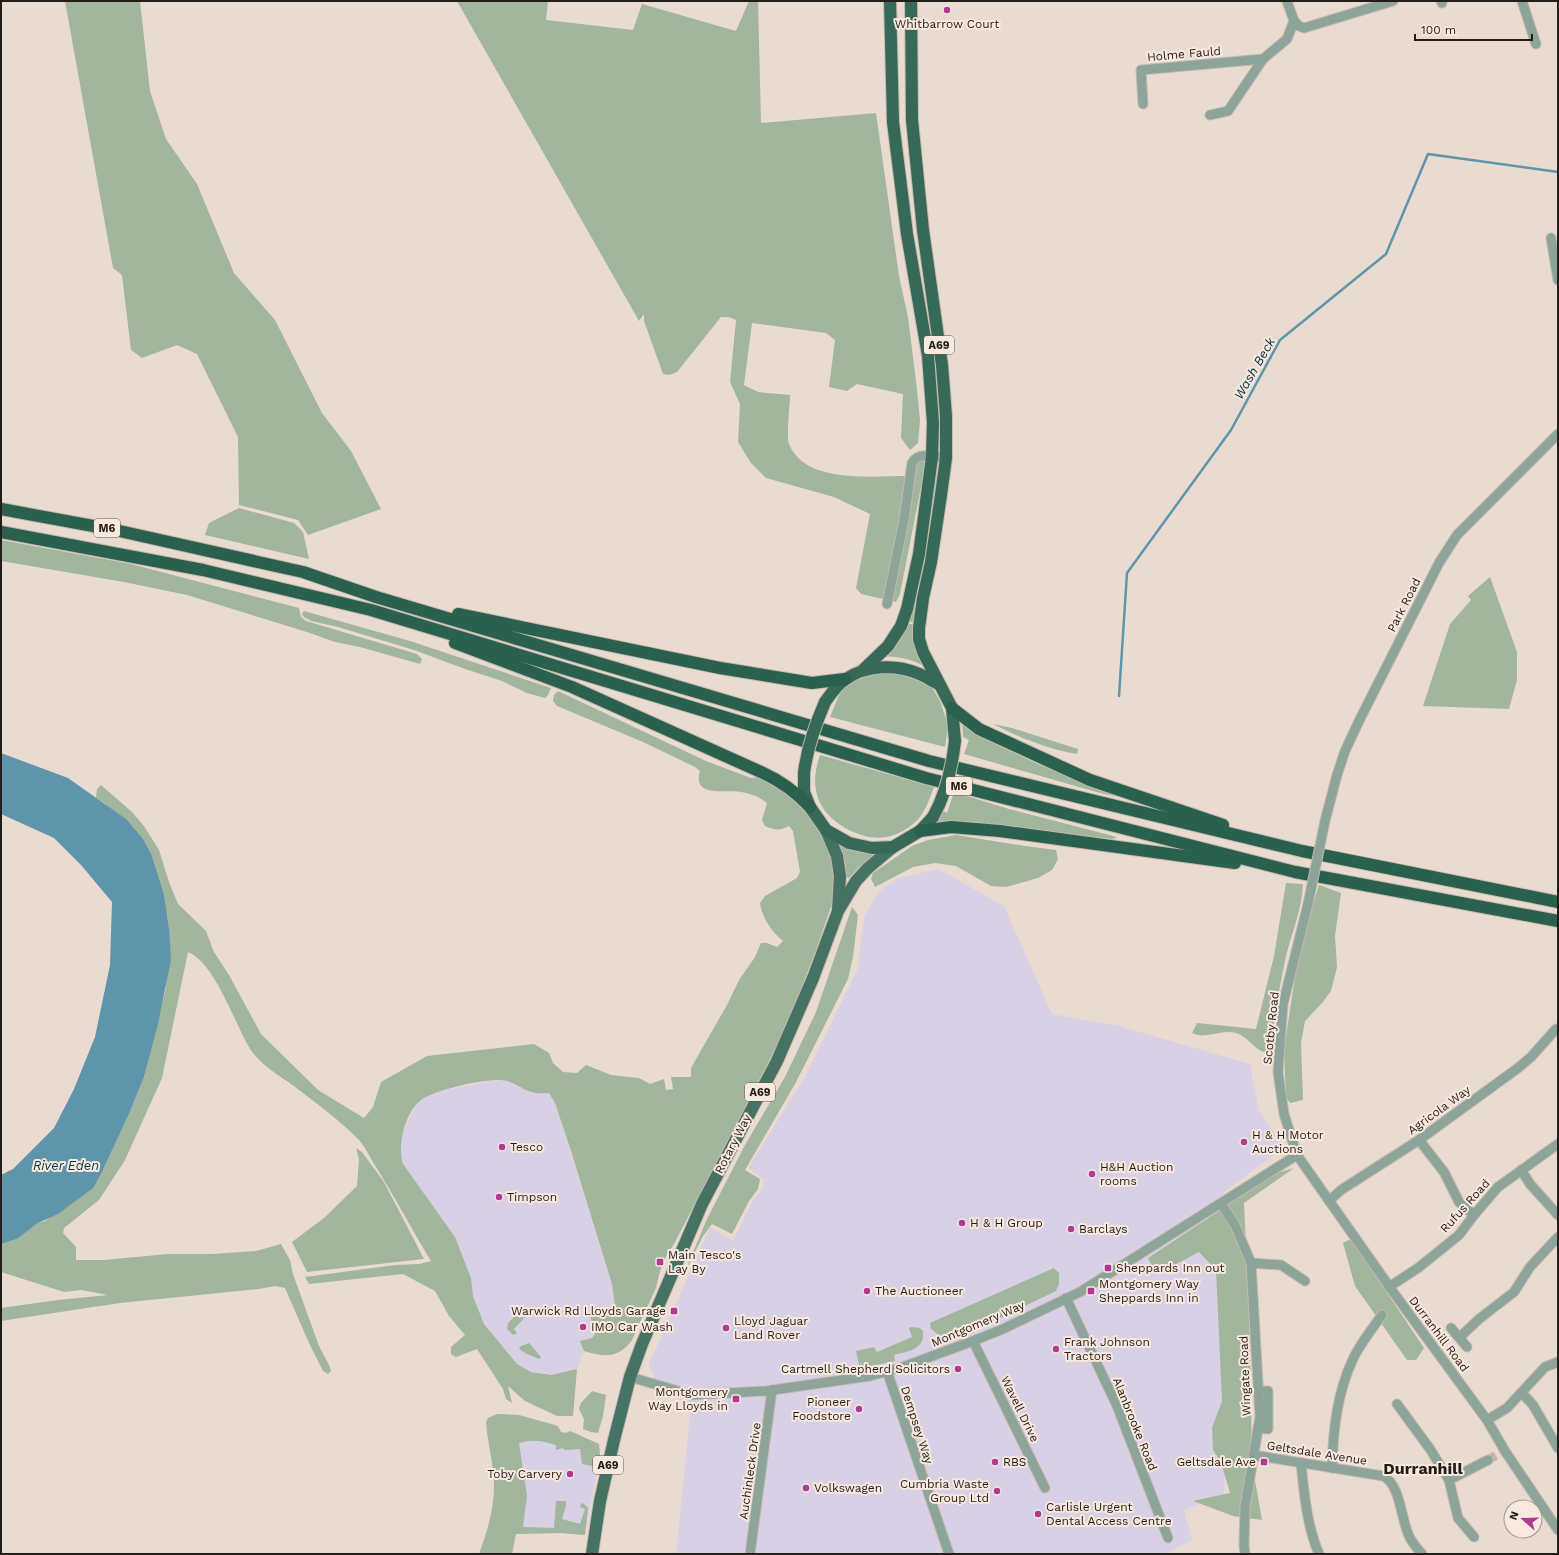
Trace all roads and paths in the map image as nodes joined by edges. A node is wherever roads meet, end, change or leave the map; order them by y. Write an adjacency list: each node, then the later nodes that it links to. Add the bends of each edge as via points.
1 (890, 1): 14 (highway, A69, via 893,122 907,234 928,356 933,423)
2 (912, 1): 15 (highway, A69, via 912,120 922,230 942,365)
3 (1287, 1): 6 (street)
4 (1393, 1): 6 (street, via 1304,28)
5 (1522, 1): 7 (street)
6 (1294, 21): 8 (street, via 1287,39)
7 (1536, 44)
8 (1263, 59): 9 (street, Holme Fauld, via 1141,70); 10 (street, via 1228,111)
9 (1143, 104)
10 (1210, 115)
11 (1551, 238): 12 (street)
12 (1558, 280)
13 (1558, 434): 32 (street, Park Road, bridge, via 1457,535 1439,563 1345,751 1325,821)
14 (932, 457): 15 (street); 19 (street, via 918,456 912,463 904,520); 21 (highway, A69, via 919,554 907,609 901,626 888,646)
15 (946, 458): 23 (highway, A69, via 919,628 923,652)
16 (1, 510): 18 (highway, M6, via 115,530 303,572)
17 (1, 532): 20 (highway, M6, via 204,570)
18 (376, 597): 22 (highway, via 720,668 812,683); 29 (highway, M6, via 929,761)
19 (887, 604)
20 (371, 610): 25 (highway, via 572,687 692,740 779,780 796,792); 30 (highway, M6, via 926,778)
21 (864, 669): 22 (highway); 23 (highway, via 889,667 916,672)
22 (845, 679): 25 (highway, A69, bridge, via 825,702 806,759 804,792)
23 (939, 684): 24 (highway)
24 (952, 708): 27 (highway, A69, bridge, via 956,741 953,761 940,805 934,817); 29 (highway, via 979,730 1090,780)
25 (810, 807): 26 (highway, A69)
26 (826, 830): 28 (highway, A69, via 849,843 872,848); 33 (main road, Rotary Way / A69, via 837,856 840,876)
27 (920, 831): 28 (highway, A69); 30 (highway, via 951,827 1000,831)
28 (894, 847): 33 (main road, Rotary Way / A69, via 856,881)
29 (1302, 851): 31 (highway, M6)
30 (1295, 872): 34 (highway, M6)
31 (1558, 902)
32 (1308, 904): 38 (street, Scotby Road, via 1283,1004 1278,1072 1284,1114)
33 (838, 911): 56 (main road, Rotary Way / A69, via 813,978 777,1061 702,1204)
34 (1558, 921)
35 (1556, 1028): 36 (street, Agricola Way, via 1518,1068)
36 (1419, 1140): 40 (street, Agricola Way, via 1341,1190); 42 (street, via 1444,1172 1459,1202)
37 (1558, 1144): 39 (street, Rufus Road)
38 (1296, 1155): 40 (street, Durranhill Road); 41 (street, Montgomery Way)
39 (1521, 1170): 42 (street, Rufus Road, via 1498,1187); 43 (street, via 1530,1184)
40 (1329, 1201): 47 (street, Durranhill Road)
41 (1221, 1204): 45 (street, Wingate Road, via 1235,1225); 48 (street, Montgomery Way, via 1080,1292)
42 (1474, 1214): 47 (street, Rufus Road, via 1458,1235 1418,1268)
43 (1558, 1214)
44 (1558, 1237): 51 (street, via 1530,1268 1514,1292)
45 (1251, 1263): 46 (street, via 1281,1265); 62 (street, Wingate Road, via 1260,1417)
46 (1305, 1281)
47 (1389, 1287): 60 (street, Durranhill Road)
48 (1066, 1298): 52 (street, Montgomery Way); 70 (street, Alanbrooke Road, via 1117,1406)
49 (1382, 1315): 65 (street, via 1353,1359 1340,1394)
50 (1450, 1328): 51 (street)
51 (1460, 1337): 53 (street)
52 (973, 1341): 55 (street, Montgomery Way); 67 (street, Wavell Drive)
53 (1467, 1347)
54 (1558, 1362): 58 (street, via 1545,1368)
55 (887, 1372): 57 (street, Montgomery Way); 73 (street, Dempsey Way)
56 (630, 1377): 57 (street, Montgomery Way, via 692,1395); 71 (main road, A69, via 600,1501)
57 (772, 1390): 72 (street, Auchinleck Drive)
58 (1522, 1393): 60 (street, via 1507,1408); 61 (street, via 1533,1405)
59 (1397, 1404): 66 (street)
60 (1488, 1420): 68 (street, Durranhill Road, via 1503,1452)
61 (1558, 1448)
62 (1253, 1455): 64 (street, Geltsdale Avenue); 74 (street, Wingate Road, via 1245,1507)
63 (1488, 1460): 66 (street)
64 (1301, 1463): 65 (street, Geltsdale Avenue); 75 (street, via 1304,1493 1314,1543)
65 (1332, 1468): 76 (street, Geltsdale Avenue, via 1383,1476 1390,1480 1410,1538)
66 (1449, 1480): 69 (street, via 1458,1518)
67 (1045, 1488)
68 (1558, 1530)
69 (1474, 1537)
70 (1168, 1538)
71 (592, 1554)
72 (750, 1554)
73 (948, 1554)
74 (1245, 1554)
75 (1319, 1554)
76 (1422, 1554)

